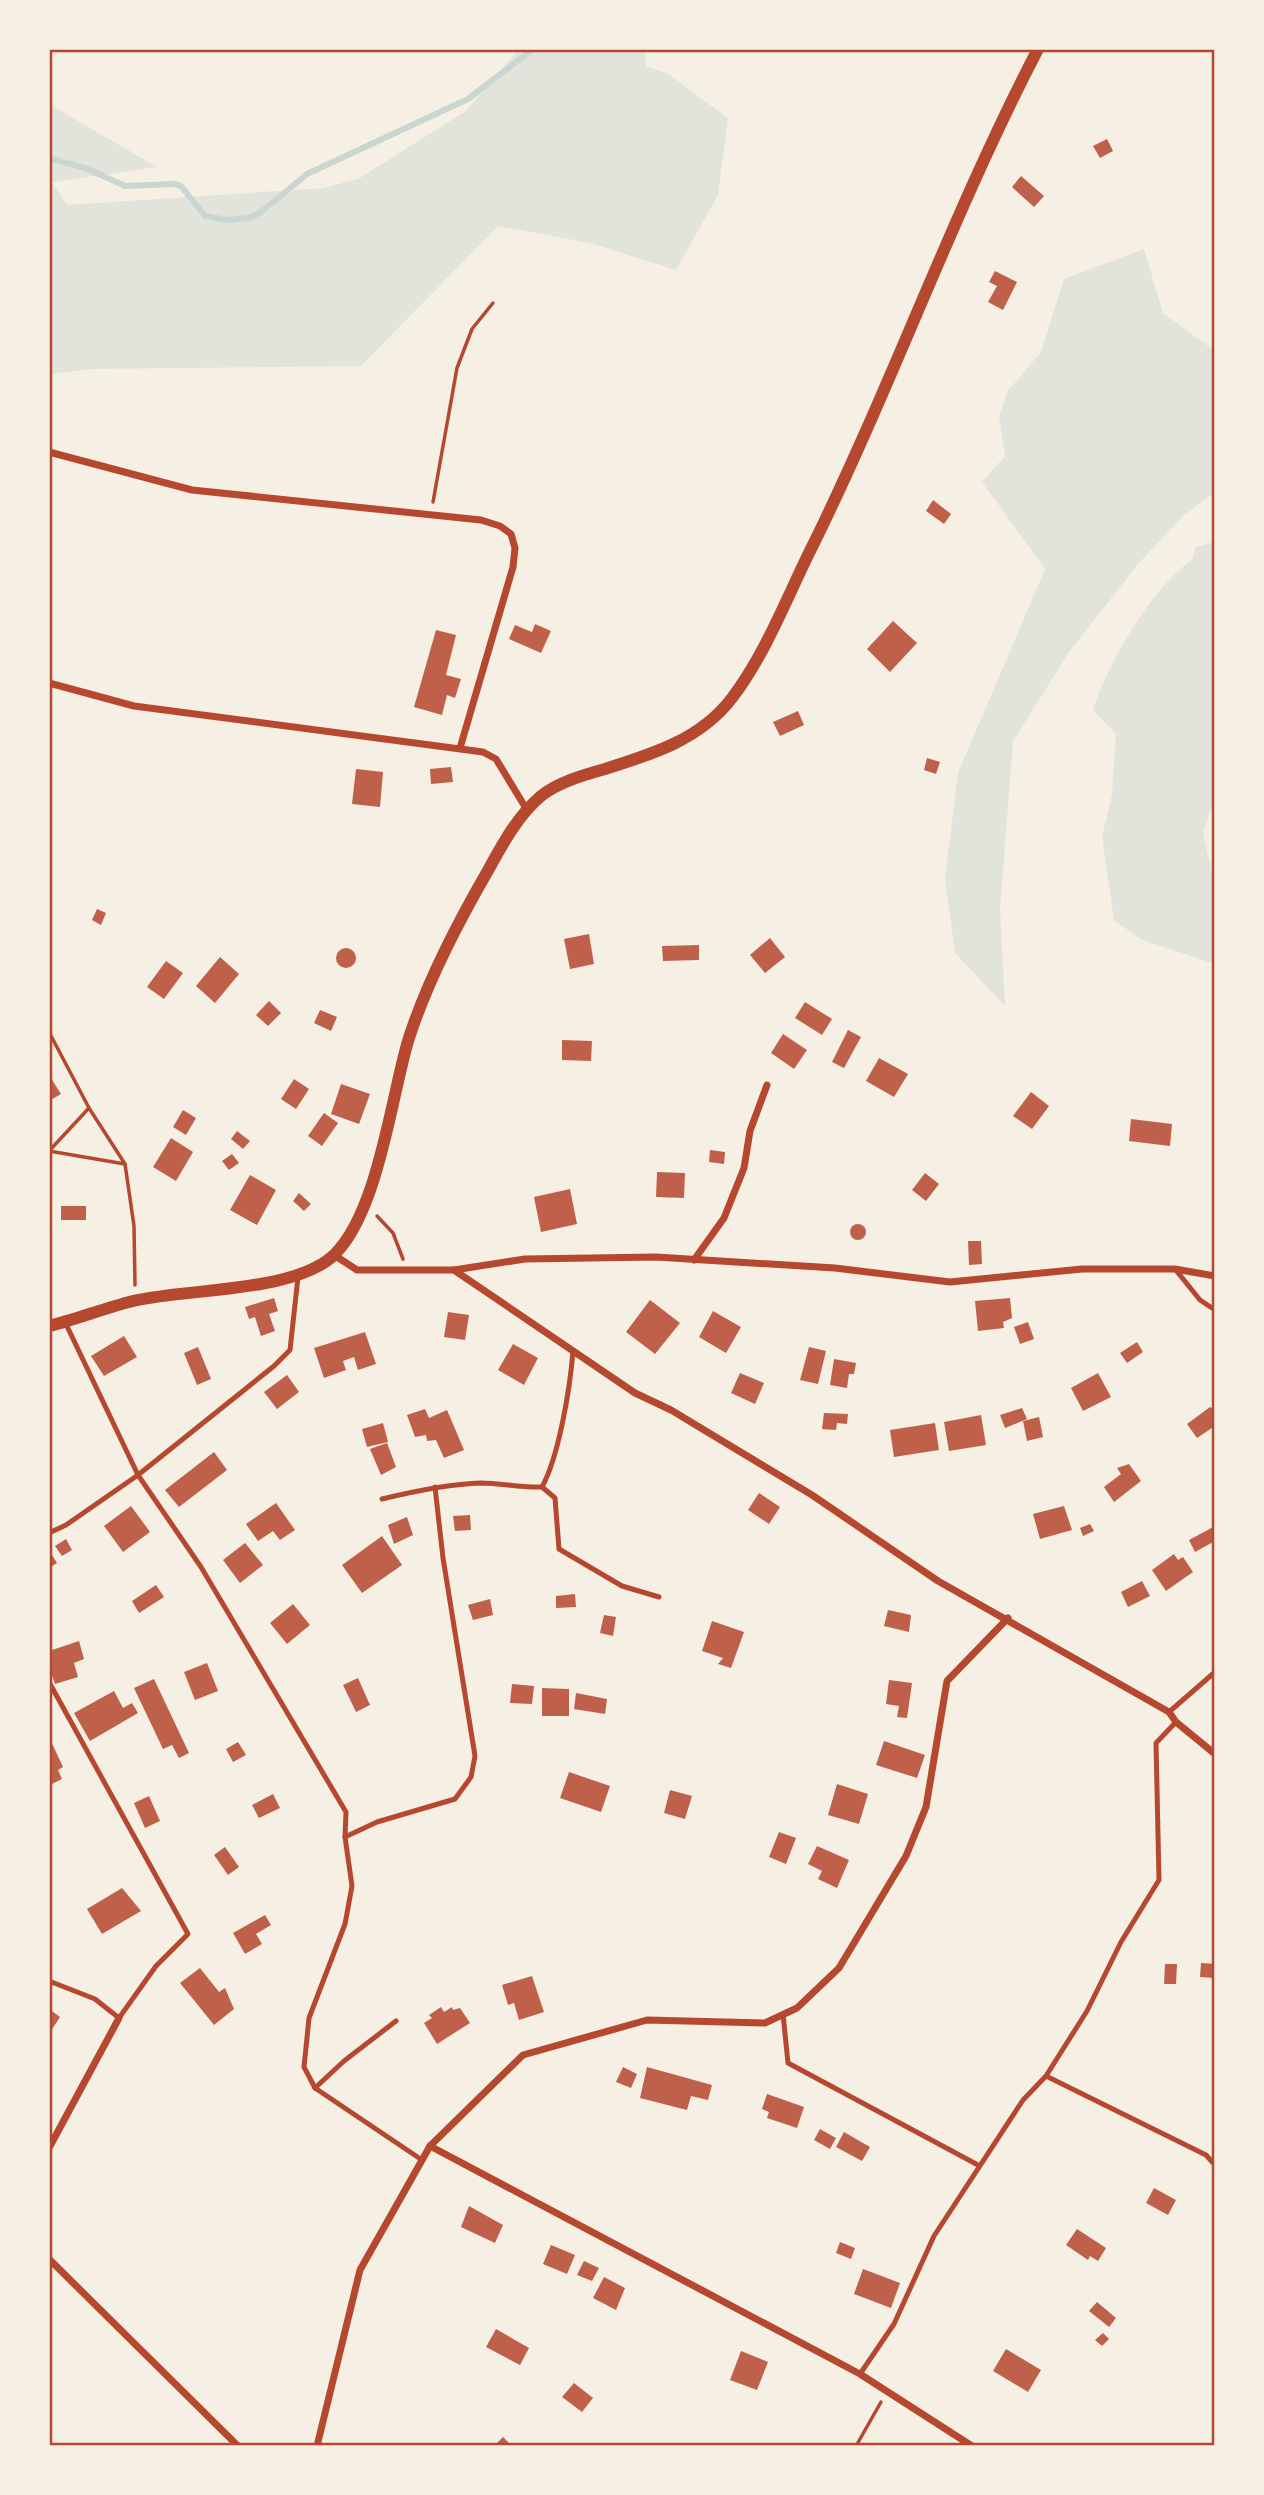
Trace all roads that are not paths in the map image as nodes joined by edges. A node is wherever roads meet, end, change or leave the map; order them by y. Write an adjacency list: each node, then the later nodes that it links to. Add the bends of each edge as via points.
1 (1038, 49): 5 (street, via 978,169 853,462 752,668 711,722 687,738 561,785)
2 (49, 452): 4 (street, via 192,490 430,514 500,526 510,534 515,548 513,567)
3 (49, 683): 4 (street, via 134,706)
4 (460, 748): 5 (street, via 496,759)
5 (527, 810): 7 (street, via 485,876 426,993 409,1037 391,1116 363,1205)
6 (767, 1085): 8 (street, via 750,1131 744,1168 723,1218)
7 (334, 1255): 10 (street, via 357,1270); 12 (street)
8 (694, 1259): 9 (street, via 835,1268 950,1282 1082,1269); 10 (street, via 525,1259)
9 (1175, 1269): 11 (street); 13 (lane, via 1200,1300)
10 (454, 1270): 16 (street)
11 (1215, 1276)
12 (298, 1277): 14 (street, via 135,1300); 17 (lane, via 290,1350)
13 (1215, 1310)
14 (65, 1322): 15 (street); 17 (lane)
15 (49, 1326)
16 (573, 1351): 19 (lane, via 552,1469); 23 (street, via 635,1393 811,1495 938,1581)
17 (138, 1475): 21 (lane); 29 (lane, via 201,1567 346,1812)
18 (435, 1487): 19 (lane, via 482,1483); 20 (lane); 29 (lane, via 475,1756 471,1777 455,1799 377,1822)
19 (542, 1487): 22 (lane, via 555,1498 559,1549 622,1586)
20 (383, 1499)
21 (49, 1533)
22 (659, 1597)
23 (1008, 1618): 26 (street); 31 (street, via 947,1681 926,1807 906,1856 839,1968 797,2008)
24 (1215, 1672): 26 (lane)
25 (49, 1682): 32 (lane, via 188,1934 156,1966)
26 (1170, 1712): 27 (street)
27 (1176, 1722): 28 (street); 34 (lane, via 1156,1743 1159,1880)
28 (1215, 1754)
29 (345, 1837): 35 (lane, via 352,1886 345,1924 309,2018 304,2067)
30 (49, 1981): 32 (lane, via 95,1999)
31 (783, 2014): 36 (street, via 765,2023 647,2020 523,2055); 39 (lane, via 788,2063)
32 (120, 2018): 37 (street)
33 (396, 2021): 35 (lane)
34 (1046, 2076): 39 (lane, via 1023,2100); 40 (lane, via 1206,2155)
35 (316, 2088): 38 (lane)
36 (430, 2146): 38 (street); 42 (street)
37 (49, 2148)
38 (422, 2160): 44 (street, via 360,2270)
39 (978, 2165): 42 (lane, via 934,2236 894,2324)
40 (1215, 2165)
41 (49, 2259): 43 (street)
42 (860, 2375): 45 (street)
43 (238, 2446)
44 (317, 2446)
45 (972, 2446)

